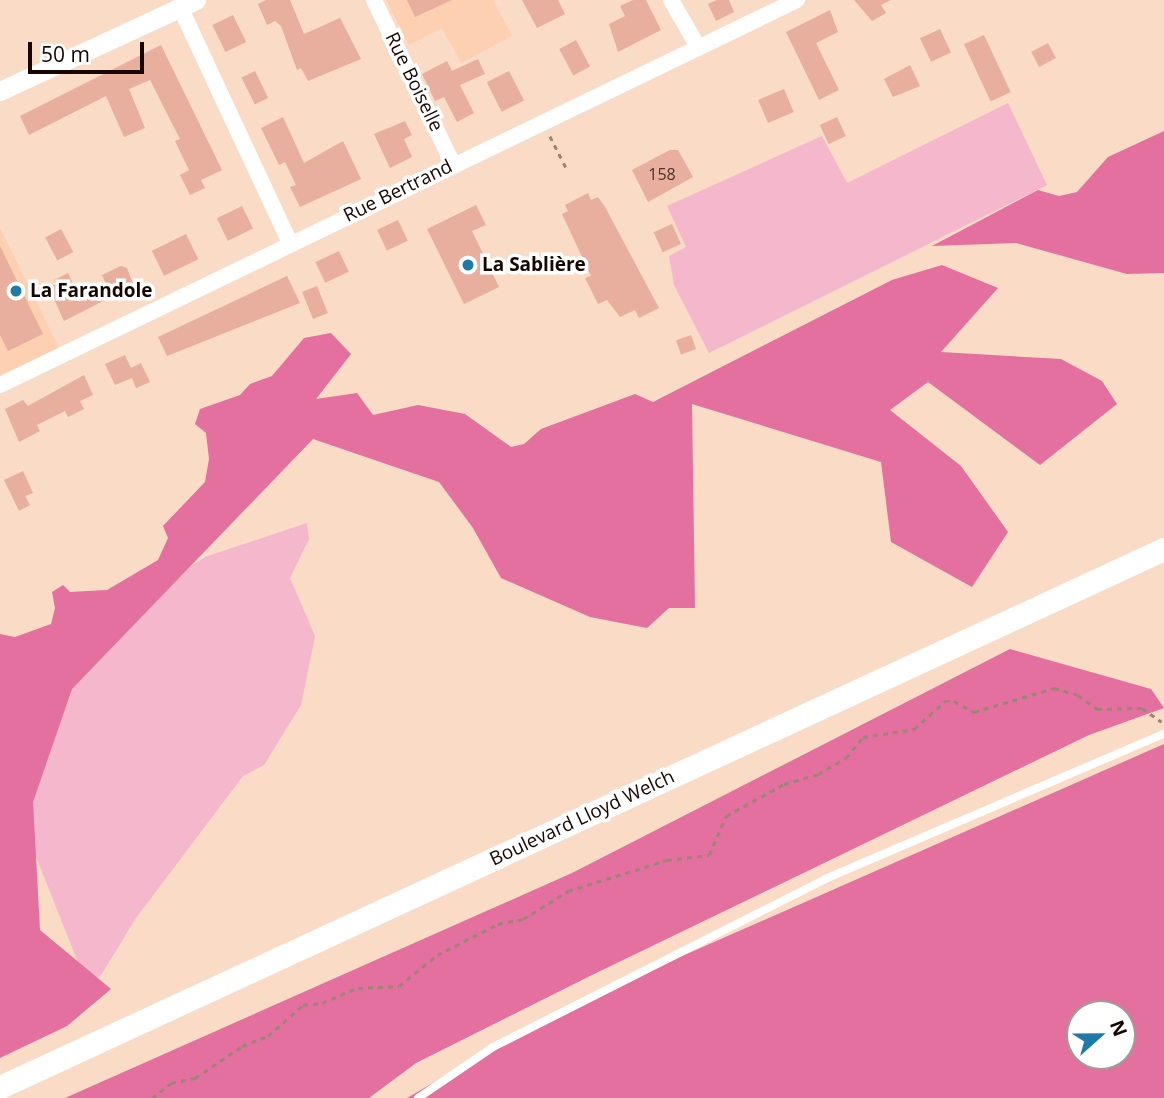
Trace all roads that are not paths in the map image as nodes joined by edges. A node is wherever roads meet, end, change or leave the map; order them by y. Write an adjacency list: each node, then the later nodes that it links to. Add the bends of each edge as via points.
1 (374, 0): 7 (street, Rue Boiselle)
2 (671, 0): 5 (street)
3 (797, 0): 5 (street, Rue Bertrand)
4 (188, 4): 6 (street); 8 (street)
5 (698, 47): 7 (street, Rue Bertrand)
6 (0, 91)
7 (453, 164): 8 (street, Rue Bertrand)
8 (290, 243): 9 (street, Rue Bertrand)
9 (0, 385)
10 (1164, 549): 12 (main road, Boulevard Lloyd Welch)
11 (1164, 734): 13 (lane, via 825,879 493,1047)
12 (0, 1087)
13 (418, 1098)

